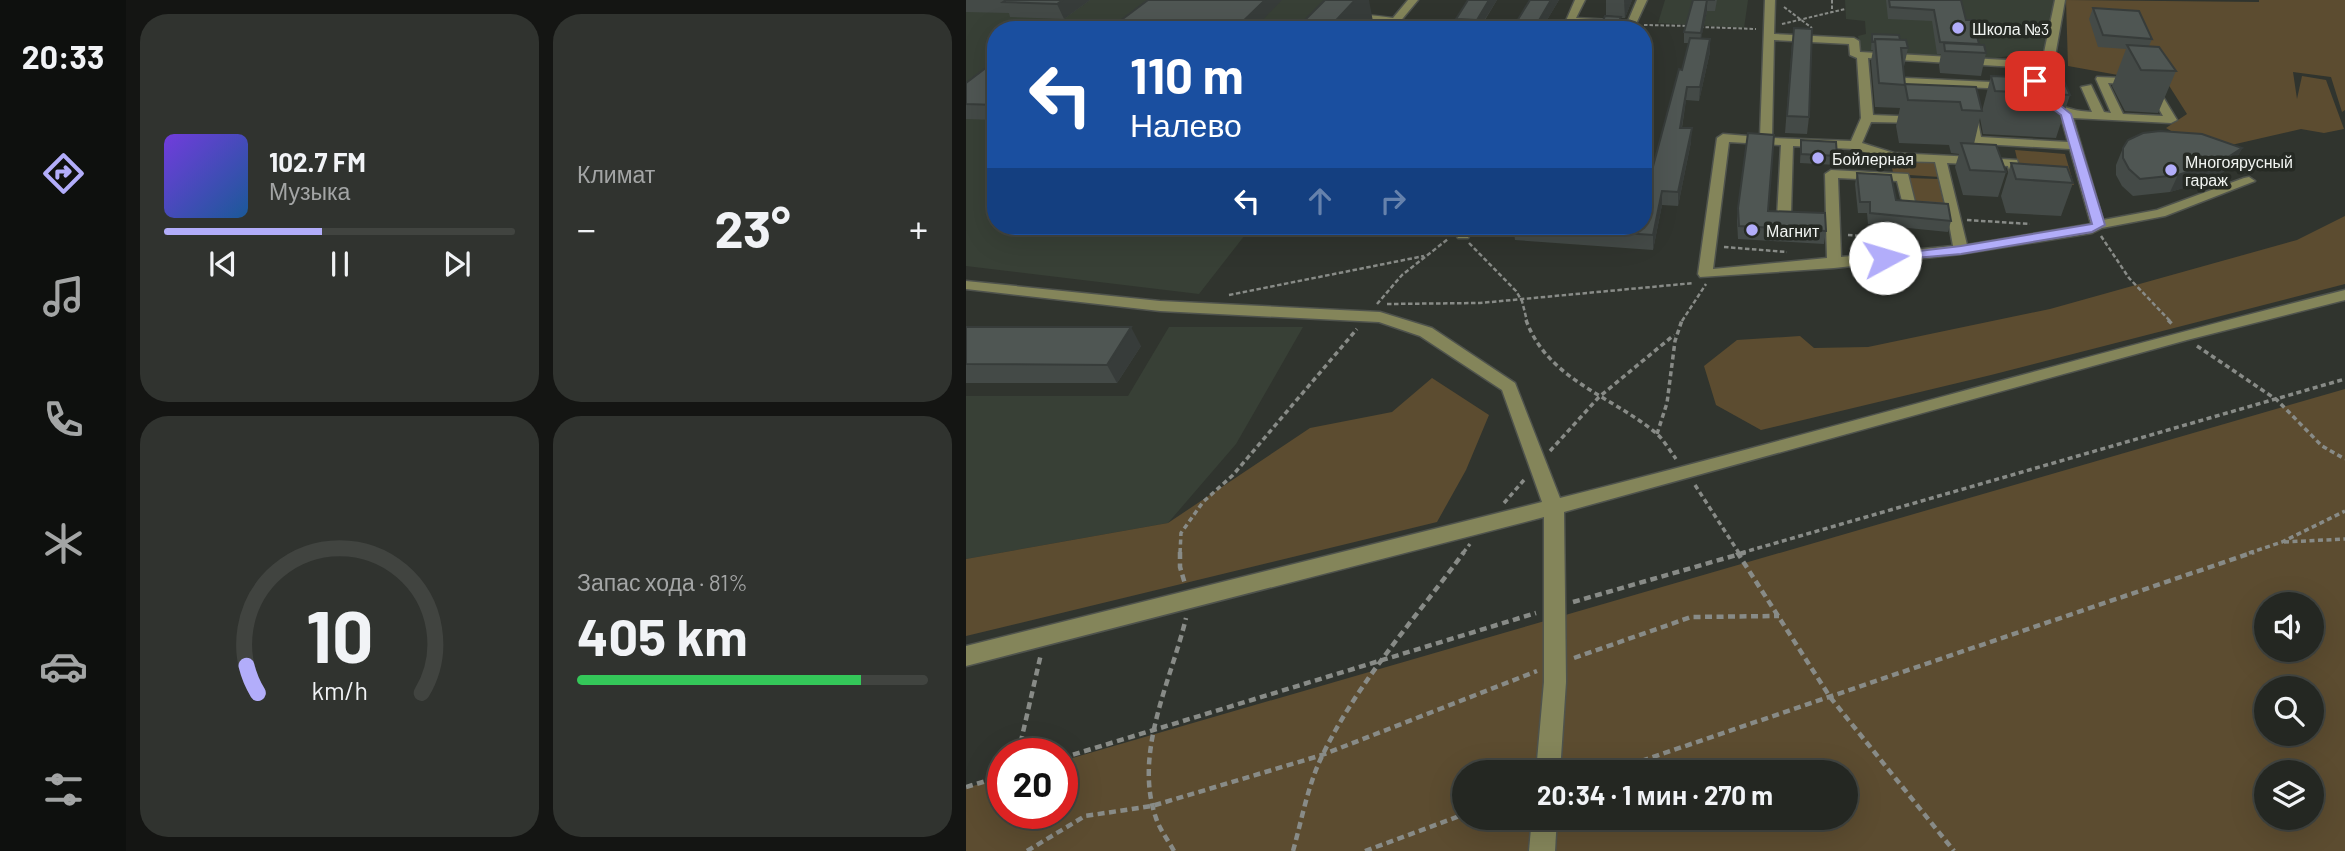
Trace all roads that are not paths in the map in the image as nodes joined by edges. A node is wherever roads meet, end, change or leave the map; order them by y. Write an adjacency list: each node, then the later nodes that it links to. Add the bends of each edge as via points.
1 (1413, 0): 8 (street)
2 (1580, 0): 9 (street)
3 (1642, 0): 10 (street)
4 (1770, 0): 11 (street)
5 (2060, 0): 14 (street, via 2049,62)
6 (1331, 21): 7 (street)
7 (1363, 21)
8 (1395, 21)
9 (1570, 21)
10 (1633, 21)
11 (1767, 31): 12 (street, via 1854,41 1854,55); 27 (street)
12 (1862, 55): 13 (street); 21 (street)
13 (2007, 64): 14 (street); 22 (street, via 2014,86 1906,81)
14 (2042, 65): 18 (street, via 2034,71 2040,94)
15 (2087, 87): 19 (street)
16 (1984, 109): 25 (street, via 1971,113)
17 (2039, 112): 18 (street)
18 (2066, 114): 19 (street); 30 (street)
19 (2100, 116): 20 (street)
20 (2119, 117): 20 (street, via 2158,120 2171,120 2149,82 2101,79)
21 (1867, 118): 22 (street); 29 (street)
22 (1914, 120): 23 (street)
23 (1928, 121)
24 (1956, 121): 25 (street)
25 (1972, 122): 26 (street)
26 (1976, 140): 30 (street); 32 (street)
27 (1766, 141): 28 (street); 39 (street, via 1723,138 1705,278)
28 (1787, 142): 29 (street); 36 (street, via 1784,217)
29 (1855, 145): 31 (street, via 1893,157)
30 (2076, 146): 37 (street, via 2083,193)
31 (1940, 159): 32 (street); 35 (street)
32 (1981, 161): 34 (street, via 2013,163 2020,187)
33 (2249, 181): 37 (street, via 2160,213)
34 (2031, 188)
35 (1954, 214): 36 (street, via 1909,206 1903,177 1831,174); 38 (street)
36 (1832, 227): 39 (street)
37 (2095, 227): 38 (street)
38 (1961, 250): 39 (street)
39 (1833, 264)
40 (966, 285): 42 (street, via 1160,306 1372,310 1426,332 1509,387)
41 (2345, 295): 42 (street)
42 (1553, 508): 43 (street); 44 (street, via 1555,665)
43 (966, 656)
44 (1549, 760)
45 (1544, 830): 46 (street)
46 (1542, 851)

